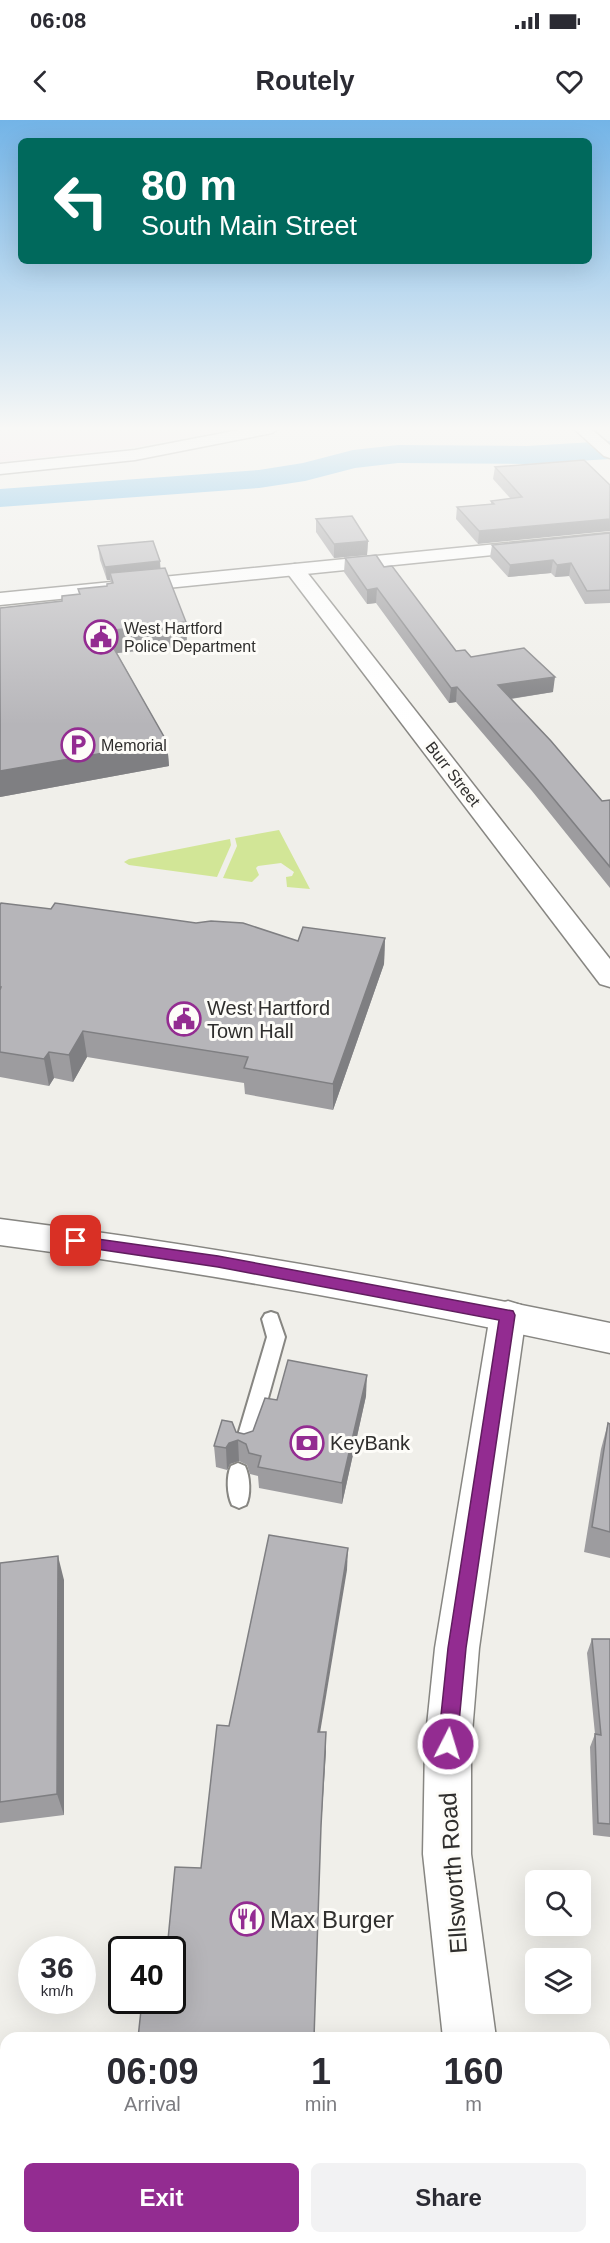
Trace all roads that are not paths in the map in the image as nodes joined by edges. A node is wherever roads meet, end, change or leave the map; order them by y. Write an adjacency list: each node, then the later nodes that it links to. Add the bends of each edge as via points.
1 (610, 538): 2 (street)
2 (295, 570): 3 (street); 4 (street, Burr Street)
3 (0, 599)
4 (610, 978)
5 (0, 1232): 6 (street, via 140,1249)
6 (508, 1315): 8 (street); 12 (street, Ellsworth Road, via 457,1648 448,1744 447,1854)
7 (271, 1319): 9 (lane, via 276,1337)
8 (610, 1338)
9 (245, 1445)
10 (238, 1472): 11 (lane)
11 (239, 1499)
12 (468, 2032)

